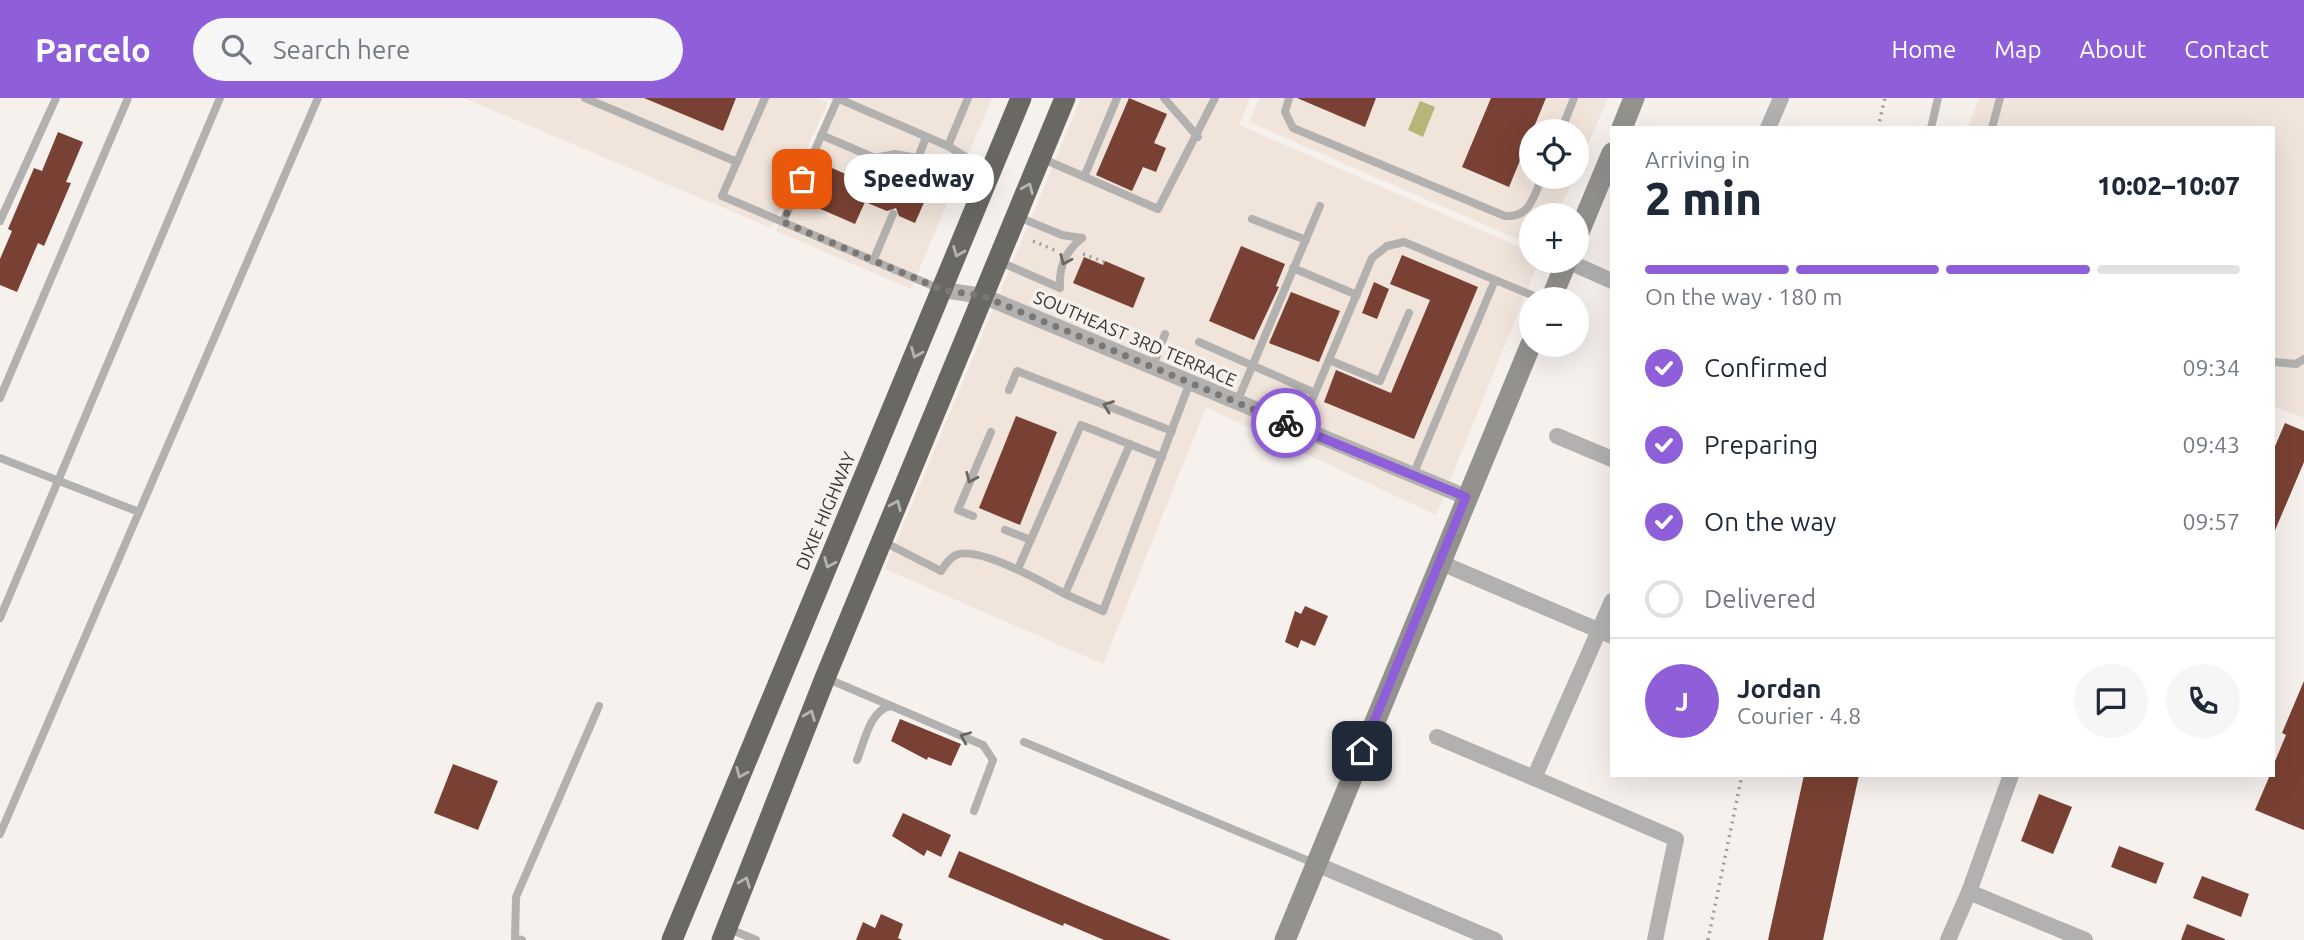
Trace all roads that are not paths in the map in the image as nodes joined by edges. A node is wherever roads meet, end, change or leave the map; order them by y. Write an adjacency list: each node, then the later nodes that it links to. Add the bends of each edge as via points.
1 (56, 98): 42 (lane)
2 (128, 98): 67 (lane)
3 (220, 98): 78 (lane)
4 (318, 98): 80 (lane)
5 (585, 98): 32 (lane)
6 (765, 98): 32 (lane)
7 (837, 98): 25 (lane); 26 (lane)
8 (968, 98): 28 (lane)
9 (1021, 98): 33 (highway, DIXIE HIGHWAY)
10 (1065, 98): 30 (highway)
11 (1115, 98): 35 (lane)
12 (1164, 98): 27 (lane)
13 (1215, 98): 27 (lane)
14 (1289, 98): 36 (lane, via 1285,112 1293,128 1505,216 1516,217 1526,211)
15 (1574, 98): 20 (lane)
16 (1634, 98): 21 (main road)
17 (1781, 98): 22 (street)
18 (1938, 98): 23 (lane)
19 (2000, 98): 24 (lane)
20 (1566, 119)
21 (1623, 126)
22 (1769, 126)
23 (1931, 126)
24 (1993, 126)
25 (821, 135): 29 (lane, via 875,158 895,154); 43 (lane)
26 (926, 137): 28 (lane); 29 (lane)
27 (1198, 137): 35 (lane, via 1158,209)
28 (948, 146): 33 (lane)
29 (918, 158): 34 (lane)
30 (1041, 158): 35 (lane); 40 (highway, one-way to 30)
31 (1610, 158): 38 (main road)
32 (737, 162): 43 (lane, via 722,196)
33 (990, 172): 51 (highway, DIXIE HIGHWAY, one-way to 51)
34 (910, 173)
35 (1084, 177)
36 (1536, 189)
37 (1320, 206): 44 (lane)
38 (1589, 208)
39 (893, 214): 45 (lane)
40 (1016, 216): 46 (highway); 46 (lane, one-way to 46, via 1082,238 1065,255 1060,288)
41 (1252, 219): 44 (lane)
42 (0, 222)
43 (783, 222): 45 (lane)
44 (1306, 240): 47 (lane)
45 (873, 261): 51 (lane)
46 (998, 261): 54 (highway)
47 (1293, 268): 53 (lane); 62 (lane)
48 (1589, 271): 50 (street)
49 (1495, 280): 52 (lane); 53 (lane, via 1404,242 1387,246 1372,258); 77 (lane)
50 (1610, 280)
51 (943, 290): 54 (street, SOUTHEAST 3RD TERRACE); 105 (highway, DIXIE HIGHWAY, one-way to 105)
52 (1519, 290)
53 (1357, 295): 60 (lane)
54 (983, 296): 63 (street, SOUTHEAST 3RD TERRACE); 84 (highway, one-way to 54)
55 (1409, 313): 60 (lane, via 1380,382)
56 (1166, 334): 63 (lane)
57 (1199, 342): 62 (lane)
58 (1525, 357): 79 (main road)
59 (2304, 359): 61 (lane, via 2296,364)
60 (1329, 360): 66 (lane)
61 (2275, 362)
62 (1252, 365): 66 (lane); 68 (lane)
63 (1153, 366): 64 (street, SOUTHEAST 3RD TERRACE)
64 (1190, 382): 68 (street, SOUTHEAST 3RD TERRACE); 70 (lane)
65 (1009, 390): 70 (lane, one-way to 65, via 1017,371)
66 (1315, 393): 69 (lane)
67 (0, 398)
68 (1237, 402): 69 (street, SOUTHEAST 3RD TERRACE)
69 (1300, 428): 77 (street, SOUTHEAST 3RD TERRACE)
70 (1172, 431): 74 (lane)
71 (991, 432): 81 (lane, one-way to 81, via 958,510)
72 (1558, 436): 76 (street)
73 (1130, 444): 74 (lane); 83 (lane, via 1081,425); 87 (lane)
74 (1162, 457): 87 (lane, via 1103,611)
75 (0, 458): 78 (lane)
76 (1610, 458)
77 (1413, 475): 79 (street, SOUTHEAST 3RD TERRACE)
78 (58, 481): 80 (lane); 89 (lane)
79 (1466, 497): 85 (main road)
80 (139, 512): 100 (lane)
81 (973, 516)
82 (1005, 530): 83 (lane)
83 (1031, 540): 86 (lane)
84 (881, 541): 86 (lane, via 941,571 953,556 965,552); 91 (highway)
85 (1439, 562): 90 (street); 101 (main road)
86 (1018, 569): 87 (lane)
87 (1065, 594)
88 (1610, 610): 90 (street)
89 (0, 618)
90 (1605, 633): 98 (street)
91 (825, 678): 93 (lane); 103 (highway, one-way to 91)
92 (599, 706): 104 (lane, via 516,897)
93 (891, 706): 96 (lane, via 875,715); 99 (lane, one-way to 93, via 992,768 990,752 973,740)
94 (1437, 737): 98 (street)
95 (1024, 742): 101 (lane)
96 (857, 760)
97 (2006, 777): 102 (street)
98 (1534, 778): 109 (street, via 1676,839)
99 (974, 811)
100 (0, 834)
101 (1316, 864): 107 (main road); 108 (street)
102 (1969, 892): 110 (street); 111 (street)
103 (725, 934): 106 (lane)
104 (515, 939)
105 (672, 940)
106 (756, 940)
107 (1285, 940)
108 (1495, 940)
109 (1655, 940)
110 (1948, 940)
111 (2085, 940)

